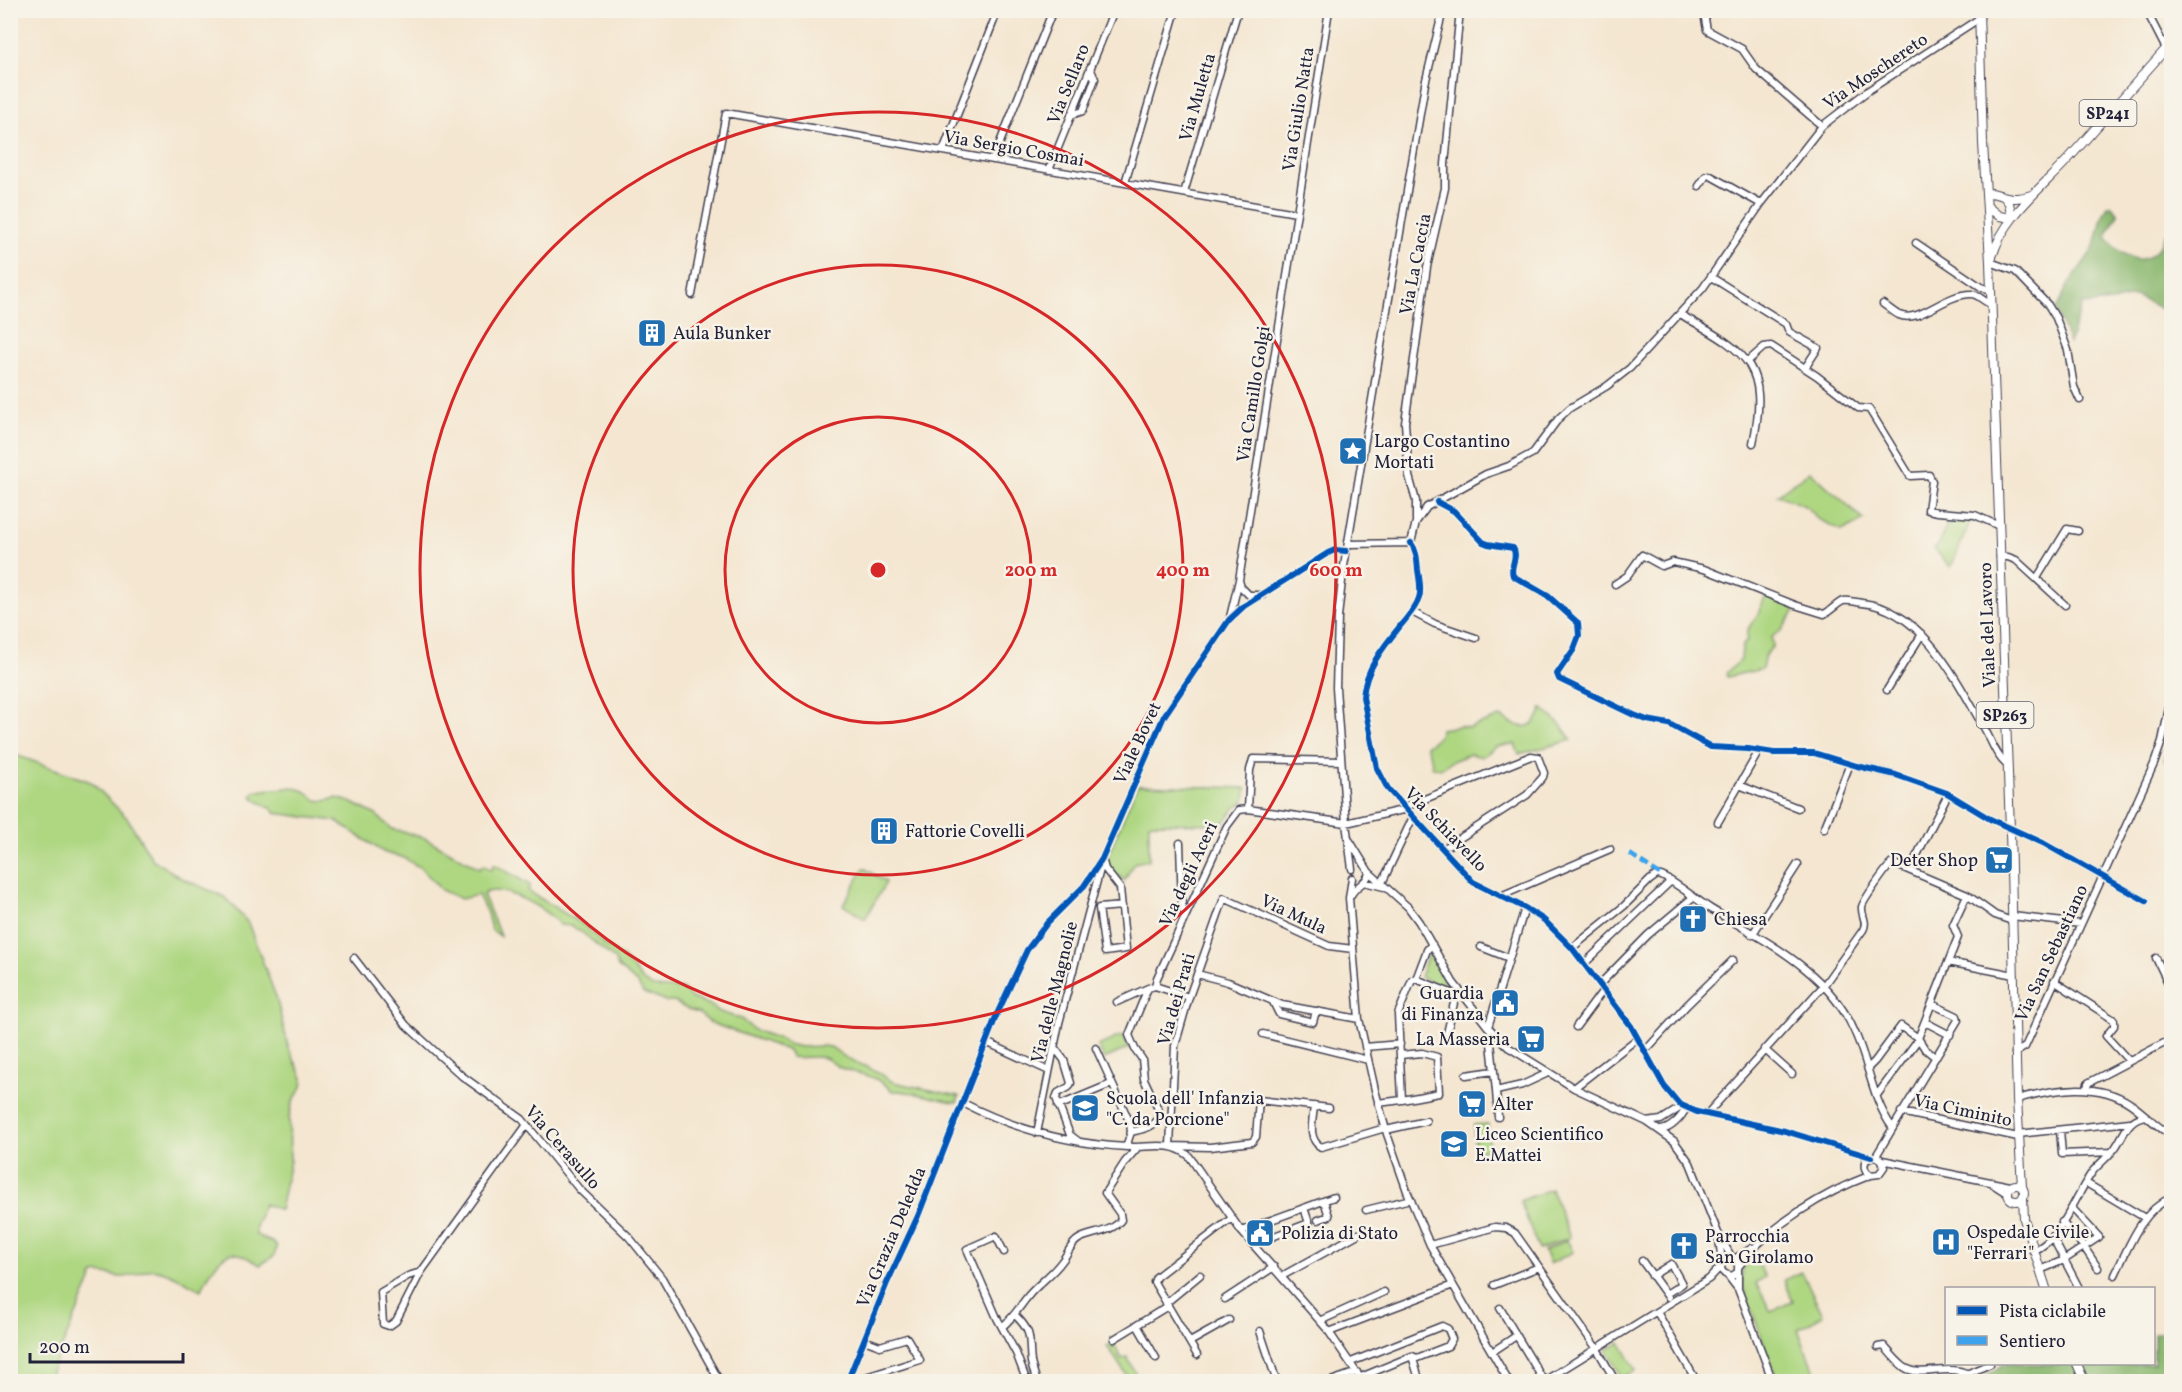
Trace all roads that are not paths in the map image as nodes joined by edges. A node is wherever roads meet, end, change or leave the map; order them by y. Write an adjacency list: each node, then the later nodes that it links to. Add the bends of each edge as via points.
1 (998, 10): 14 (street)
2 (1053, 10): 15 (street)
3 (1114, 10): 16 (street, Via Sellaro)
4 (1176, 10): 17 (street)
5 (1238, 10): 20 (street, Via Muletta)
6 (1329, 10): 25 (street, Via Giulio Natta)
7 (1443, 10): 44 (street, via 1425,84)
8 (1461, 10): 40 (street, Via La Caccia, via 1445,188 1427,267 1405,423)
9 (1709, 10): 13 (street, via 1705,19 1707,30 1742,49 1756,69)
10 (2146, 10): 12 (street)
11 (1981, 14): 13 (street, Via Moschereto); 21 (main road, SP263)
12 (2170, 49): 19 (main road, SP241)
13 (1820, 128): 23 (street, Via Moschereto)
14 (943, 151): 15 (street, Via Sergio Cosmai); 31 (street, Via Sergio Cosmai, via 726,113)
15 (993, 160): 16 (street, Via Sergio Cosmai)
16 (1049, 170): 17 (street, Via Sergio Cosmai)
17 (1125, 183): 20 (street, Via Sergio Cosmai)
18 (1699, 186): 23 (street, via 1709,175)
19 (2036, 192): 22 (main road, via 2024,198); 26 (main road, SP241)
20 (1184, 193): 25 (street, Via Sergio Cosmai)
21 (1990, 194): 22 (main road); 24 (main road, SP263)
22 (2005, 198): 26 (main road)
23 (1761, 204): 29 (street, Via Moschereto)
24 (1988, 207): 26 (main road, via 1999,216); 28 (main road, SP263)
25 (1296, 213): 47 (street, Via Camillo Golgi)
26 (2012, 218): 28 (main road, SP241, via 1998,238)
27 (1916, 243): 30 (street)
28 (1990, 262): 30 (main road, Viale del Lavoro / SP263); 37 (street, via 2015,271 2048,305 2068,350)
29 (1711, 277): 34 (street, Via Moschereto); 36 (street, via 1818,348)
30 (1991, 290): 33 (main road, Viale del Lavoro / SP263)
31 (692, 295)
32 (1883, 304): 33 (street, via 1908,317 1920,316 1939,303 1971,294)
33 (1992, 304): 41 (main road, Viale del Lavoro / SP263)
34 (1680, 314): 35 (street, via 1731,345); 39 (street, Via Moschereto, via 1630,368 1559,418 1533,453)
35 (1746, 362): 36 (street, via 1771,346); 38 (street, via 1759,391)
36 (1805, 368): 41 (street, via 1858,408 1869,409 1910,476 1929,475 1932,481 1928,510 1976,515)
37 (2080, 399)
38 (1753, 443)
39 (1437, 502): 40 (street, Via Moschereto, via 1427,507); 57 (street, via 1454,511 1483,542 1513,548 1513,576 1548,596 1578,623 1577,642 1557,674 1559,679 1634,716 1669,723 1711,747)
40 (1416, 522): 43 (street)
41 (1999, 526): 45 (main road, Viale del Lavoro / SP263)
42 (2078, 531): 46 (street, via 2067,529)
43 (1411, 543): 44 (street); 51 (street, Via Schiavello, via 1420,587)
44 (1347, 547): 49 (street, via 1328,553); 58 (street, via 1336,654)
45 (2000, 557): 46 (street, via 2016,560); 60 (main road, Viale del Lavoro / SP263)
46 (2037, 578): 50 (street)
47 (1239, 580): 49 (street, via 1249,595); 52 (street, Via Camillo Golgi)
48 (1615, 584): 53 (street, via 1627,576 1642,555 1662,566 1673,562 1704,569 1824,614 1845,601 1871,604 1898,616)
49 (1263, 595): 52 (street)
50 (2065, 605)
51 (1412, 612): 54 (street); 63 (street, Via Schiavello, via 1367,676 1364,698 1377,768 1388,789)
52 (1229, 620): 75 (street, Viale Bovet, via 1164,716)
53 (1922, 634): 55 (street); 60 (street, via 1945,663 1998,756)
54 (1476, 638)
55 (1887, 690)
56 (2172, 694): 81 (street, Via San Sebastiano, via 2154,764)
57 (1759, 751): 59 (street, via 1814,753); 61 (street)
58 (1341, 761): 65 (street, via 1253,759); 68 (street)
59 (1850, 764): 62 (street); 69 (street)
60 (2007, 765): 70 (main road, Viale del Lavoro / SP263)
61 (1739, 785): 64 (street); 67 (street)
62 (1948, 794): 70 (street); 79 (street)
63 (1406, 808): 66 (street, Via Schiavello); 68 (street); 73 (street, via 1531,756 1538,757 1544,773 1527,795)
64 (1798, 808)
65 (1248, 809): 68 (street); 99 (street, Via degli Aceri, via 1239,810 1227,826)
66 (1413, 817): 73 (street, Via Schiavello); 87 (street)
67 (1718, 822)
68 (1346, 823): 71 (street)
69 (1824, 829)
70 (2010, 830): 81 (street, via 2043,843); 100 (main road, Viale del Lavoro / SP263)
71 (1348, 839): 77 (street); 78 (street)
72 (1180, 843): 99 (street)
73 (1443, 849): 91 (street, Via Schiavello, via 1473,882)
74 (1610, 849): 91 (street)
75 (1102, 859): 83 (street, Via delle Magnolie); 85 (street); 88 (street, Viale Bovet)
76 (1798, 864): 102 (street)
77 (1363, 865): 78 (street); 80 (street)
78 (1352, 869): 82 (street)
79 (1910, 869): 90 (street); 117 (street, via 1896,862 1886,869 1863,903 1863,930)
80 (1369, 872): 86 (street); 87 (street)
81 (2103, 877): 96 (street); 101 (street, Via San Sebastiano)
82 (1352, 878): 86 (street); 93 (street)
83 (1098, 881): 85 (street, via 1106,878); 95 (street, Via delle Magnolie)
84 (1671, 881): 94 (street); 105 (street, via 1661,875 1650,880); 112 (street)
85 (1117, 882): 97 (street)
86 (1363, 882): 89 (street); 93 (street)
87 (1382, 883): 89 (street)
88 (1084, 886): 95 (street, via 1090,887); 138 (street, Viale Bovet, via 1032,942)
89 (1388, 889): 103 (street, via 1408,908)
90 (1967, 895): 100 (street, via 1995,915); 111 (street, via 1953,925 1958,938)
91 (1501, 896): 98 (street, Via Schiavello)
92 (1224, 898): 106 (street, Via Mula, via 1329,946); 113 (street, Via dei Prati)
93 (1349, 898): 106 (street)
94 (1692, 898): 102 (street); 119 (street, via 1648,935)
95 (1092, 901): 140 (street, Via delle Magnolie)
96 (2146, 901)
97 (1122, 906): 97 (street, via 1126,949 1105,951 1099,908)
98 (1525, 908): 105 (street, Via Schiavello, via 1544,920); 108 (street)
99 (1185, 915): 118 (street, Via degli Aceri)
100 (2012, 918): 101 (street); 114 (main road, Viale del Lavoro / SP263)
101 (2081, 924): 116 (street, Via San Sebastiano)
102 (1752, 935): 117 (street, via 1806,967)
103 (1432, 944): 115 (street); 121 (street)
104 (1480, 946): 108 (street)
105 (1572, 948): 112 (street, Via Schiavello)
106 (1353, 949): 127 (street)
107 (354, 958): 180 (street, Via Cerasullo, via 406,1025)
108 (1509, 958): 129 (street)
109 (2156, 958): 120 (street)
110 (1733, 960): 144 (street)
111 (1948, 962): 114 (street); 125 (street)
112 (1584, 964): 119 (street, Via Schiavello)
113 (1197, 974): 122 (street, Via dei Prati); 124 (street, via 1228,982)
114 (2013, 975): 145 (main road, Viale del Lavoro / SP263)
115 (1416, 979): 121 (street); 139 (street, via 1412,980 1398,1014)
116 (2054, 981): 145 (street, Via San Sebastiano, via 2025,1047); 149 (street, via 2114,1020 2106,1036)
117 (1824, 985): 143 (street); 150 (street, via 1852,1026)
118 (1151, 987): 122 (street); 123 (street); 185 (street, Via degli Aceri, via 1129,1035 1142,1059 1144,1079 1160,1113 1159,1119)
119 (1602, 987): 130 (street); 135 (street, Via Schiavello)
120 (2172, 991)
121 (1458, 993): 129 (street); 134 (street)
122 (1189, 997): 191 (street, Via dei Prati, via 1175,1046)
123 (1117, 1002)
124 (1274, 1002): 126 (street); 126 (street, via 1279,1014 1313,1022)
125 (1932, 1004): 128 (street); 133 (street, via 1957,1016)
126 (1316, 1011): 127 (street)
127 (1359, 1018): 141 (street)
128 (1925, 1022): 133 (street); 136 (street)
129 (1488, 1027): 131 (street)
130 (1576, 1027)
131 (1493, 1033): 152 (street); 153 (street)
132 (1263, 1034): 148 (street)
133 (1950, 1035): 147 (street)
134 (1446, 1038)
135 (1638, 1038): 144 (street, Via Schiavello); 157 (street)
136 (1918, 1038): 147 (street); 150 (street, via 1901,1026); 160 (street)
137 (2172, 1039): 149 (street)
138 (986, 1042): 151 (street); 164 (street, Via Grazia Deledda)
139 (1400, 1044): 141 (street); 146 (street)
140 (1054, 1047): 151 (street, Via delle Magnolie); 166 (street, via 1070,1076 1069,1087 1056,1098)
141 (1365, 1047): 148 (street)
142 (1096, 1048): 156 (street)
143 (1764, 1049): 154 (street); 172 (street)
144 (1646, 1050): 161 (street, Via Schiavello)
145 (2015, 1053): 162 (main road, Viale del Lavoro / SP263)
146 (1401, 1054): 163 (street); 163 (street, via 1437,1057 1439,1093)
147 (1935, 1057): 171 (street)
148 (1368, 1060): 165 (street)
149 (2129, 1061): 158 (street, via 2088,1083)
150 (1868, 1068): 160 (street)
151 (1049, 1071): 186 (street, Via delle Magnolie)
152 (1493, 1071): 155 (street); 159 (street)
153 (1548, 1073): 157 (street); 159 (street)
154 (1792, 1074)
155 (1466, 1076)
156 (1111, 1084): 166 (street); 185 (street)
157 (1574, 1088): 177 (street)
158 (2087, 1089): 162 (street); 174 (street, via 2116,1096)
159 (1496, 1091): 173 (street)
160 (1877, 1095): 181 (street, via 1880,1109)
161 (1673, 1097): 169 (street, Via Schiavello); 170 (street)
162 (2017, 1099): 187 (main road, Viale del Lavoro / SP263)
163 (1402, 1100): 165 (street)
164 (963, 1103): 186 (street, via 1004,1123); 267 (street, Via Grazia Deledda)
165 (1378, 1103): 182 (street)
166 (1058, 1106): 190 (street, via 1070,1135)
167 (1314, 1106): 168 (street); 182 (street, via 1311,1132 1321,1147); 191 (street, via 1259,1100 1256,1137 1252,1142)
168 (1329, 1108)
169 (1684, 1109): 170 (street); 172 (street); 179 (street)
170 (1675, 1110): 175 (street)
171 (1901, 1113): 181 (street); 187 (street, Via Ciminito)
172 (1707, 1114): 194 (street)
173 (1498, 1116)
174 (2145, 1116): 178 (street, Via Ciminito); 188 (street)
175 (1661, 1120): 177 (street); 183 (street)
176 (1426, 1121): 182 (street)
177 (1647, 1122): 183 (street)
178 (2130, 1122): 184 (street, Via Ciminito); 195 (street)
179 (1673, 1125): 183 (street); 189 (street)
180 (526, 1126): 239 (street); 281 (street, Via Cerasullo, via 662,1278)
181 (1892, 1127): 196 (street)
182 (1385, 1129): 207 (street)
183 (1660, 1130): 189 (street)
184 (2060, 1130): 187 (street, Via Ciminito); 195 (street, via 2062,1154)
185 (1131, 1132): 192 (street)
186 (1037, 1133): 190 (street)
187 (2018, 1136): 203 (main road, Viale del Lavoro / SP263, via 2020,1167)
188 (2172, 1136)
189 (1674, 1141): 220 (street, via 1690,1163)
190 (1079, 1142): 192 (street)
191 (1170, 1146): 193 (street); 213 (street, via 1189,1156)
192 (1126, 1147): 193 (street)
193 (1138, 1147): 258 (street, via 1105,1193 1120,1214 1119,1224 1073,1244 1062,1263 1029,1295)
194 (1858, 1152): 196 (street); 198 (street)
195 (2112, 1152): 202 (street)
196 (1877, 1158): 197 (street); 198 (street); 199 (street)
197 (1897, 1163): 199 (street); 203 (street)
198 (1865, 1166): 200 (street); 201 (street)
199 (1883, 1169): 200 (street)
200 (1871, 1175): 201 (street)
201 (1856, 1179): 226 (street, via 1806,1208)
202 (2086, 1183): 211 (street); 214 (street)
203 (2013, 1188): 205 (main road, Viale del Lavoro, via 2024,1191); 209 (main road)
204 (1334, 1197): 208 (street)
205 (2023, 1197): 209 (main road); 216 (main road)
206 (2172, 1197): 214 (street)
207 (1411, 1199): 212 (street); 225 (street)
208 (1324, 1201): 210 (street); 215 (street, via 1329,1216)
209 (2014, 1201): 216 (main road)
210 (1304, 1208): 217 (street); 222 (street, via 1309,1223)
211 (2072, 1208): 218 (street); 227 (street, via 2099,1237)
212 (1366, 1210)
213 (1232, 1218): 219 (street); 255 (street, via 1156,1277 1156,1288)
214 (2145, 1218): 242 (street)
215 (1318, 1220)
216 (2024, 1220): 228 (main road)
217 (1266, 1221): 219 (street); 222 (street)
218 (2062, 1222): 223 (street); 227 (street)
219 (1241, 1231): 224 (street)
220 (1718, 1233): 230 (street); 233 (street)
221 (1358, 1234): 243 (street)
222 (1272, 1237): 224 (street)
223 (2050, 1238): 228 (street); 231 (street)
224 (1253, 1244): 234 (street)
225 (1430, 1245): 235 (street, via 1495,1227 1506,1228 1515,1233); 246 (street)
226 (1755, 1247): 230 (street); 237 (street)
227 (2084, 1247): 231 (street); 236 (street)
228 (2033, 1251): 238 (main road)
229 (1004, 1252): 262 (street, via 996,1236 967,1249)
230 (1733, 1259): 233 (street); 237 (street)
231 (2064, 1260): 238 (street); 249 (street)
232 (1642, 1261): 244 (street)
233 (1722, 1264): 241 (street); 245 (street)
234 (1275, 1267): 243 (street); 253 (street)
235 (1539, 1267): 247 (street); 270 (street)
236 (2098, 1268)
237 (1738, 1269): 241 (street, via 1734,1275); 250 (street)
238 (2040, 1269): 248 (main road)
239 (422, 1272): 239 (street, via 381,1292 383,1324 396,1322)
240 (1200, 1275): 255 (street)
241 (1727, 1275): 245 (street); 250 (street)
242 (2115, 1275)
243 (1282, 1276): 260 (street)
244 (1652, 1276): 252 (street); 252 (street, via 1671,1264 1682,1284)
245 (1709, 1279): 254 (street)
246 (1453, 1285): 264 (street); 271 (street)
247 (1494, 1285)
248 (2046, 1287)
249 (2078, 1287)
250 (1738, 1288): 291 (street)
251 (1384, 1292): 260 (street)
252 (1665, 1294): 254 (street)
253 (1226, 1299)
254 (1672, 1303): 257 (street)
255 (1167, 1305): 261 (street); 268 (street)
256 (1500, 1308): 265 (street)
257 (1657, 1312): 270 (street); 290 (street)
258 (1016, 1316): 262 (street); 284 (street, via 1028,1332)
259 (1229, 1320): 268 (street)
260 (1320, 1321): 264 (street)
261 (1137, 1325): 266 (street); 274 (street)
262 (1002, 1327): 283 (street)
263 (1260, 1331): 285 (street)
264 (1329, 1332): 275 (street)
265 (1516, 1336): 271 (street); 289 (street)
266 (1114, 1339)
267 (864, 1340): 282 (street, Via Grazia Deledda); 282 (street, via 880,1346 907,1338 920,1360)
268 (1190, 1342): 272 (street)
269 (1878, 1347): 278 (street, via 1884,1346 1910,1370 1960,1370)
270 (1597, 1349): 280 (street); 289 (street)
271 (1492, 1352): 288 (street)
272 (1197, 1355)
273 (1412, 1356): 275 (street, via 1417,1358 1448,1346 1452,1339 1446,1327); 279 (street); 287 (street)
274 (1156, 1359)
275 (1352, 1362): 279 (street)
276 (1988, 1365): 278 (street)
277 (2077, 1365): 293 (main road)
278 (1968, 1374): 292 (street)
279 (1360, 1377): 286 (street)
280 (1613, 1380)
281 (720, 1382)
282 (848, 1382)
283 (1027, 1382)
284 (1037, 1382)
285 (1277, 1382)
286 (1328, 1382)
287 (1420, 1382)
288 (1509, 1382)
289 (1544, 1382)
290 (1696, 1382)
291 (1773, 1382)
292 (1948, 1382)
293 (2085, 1382)

